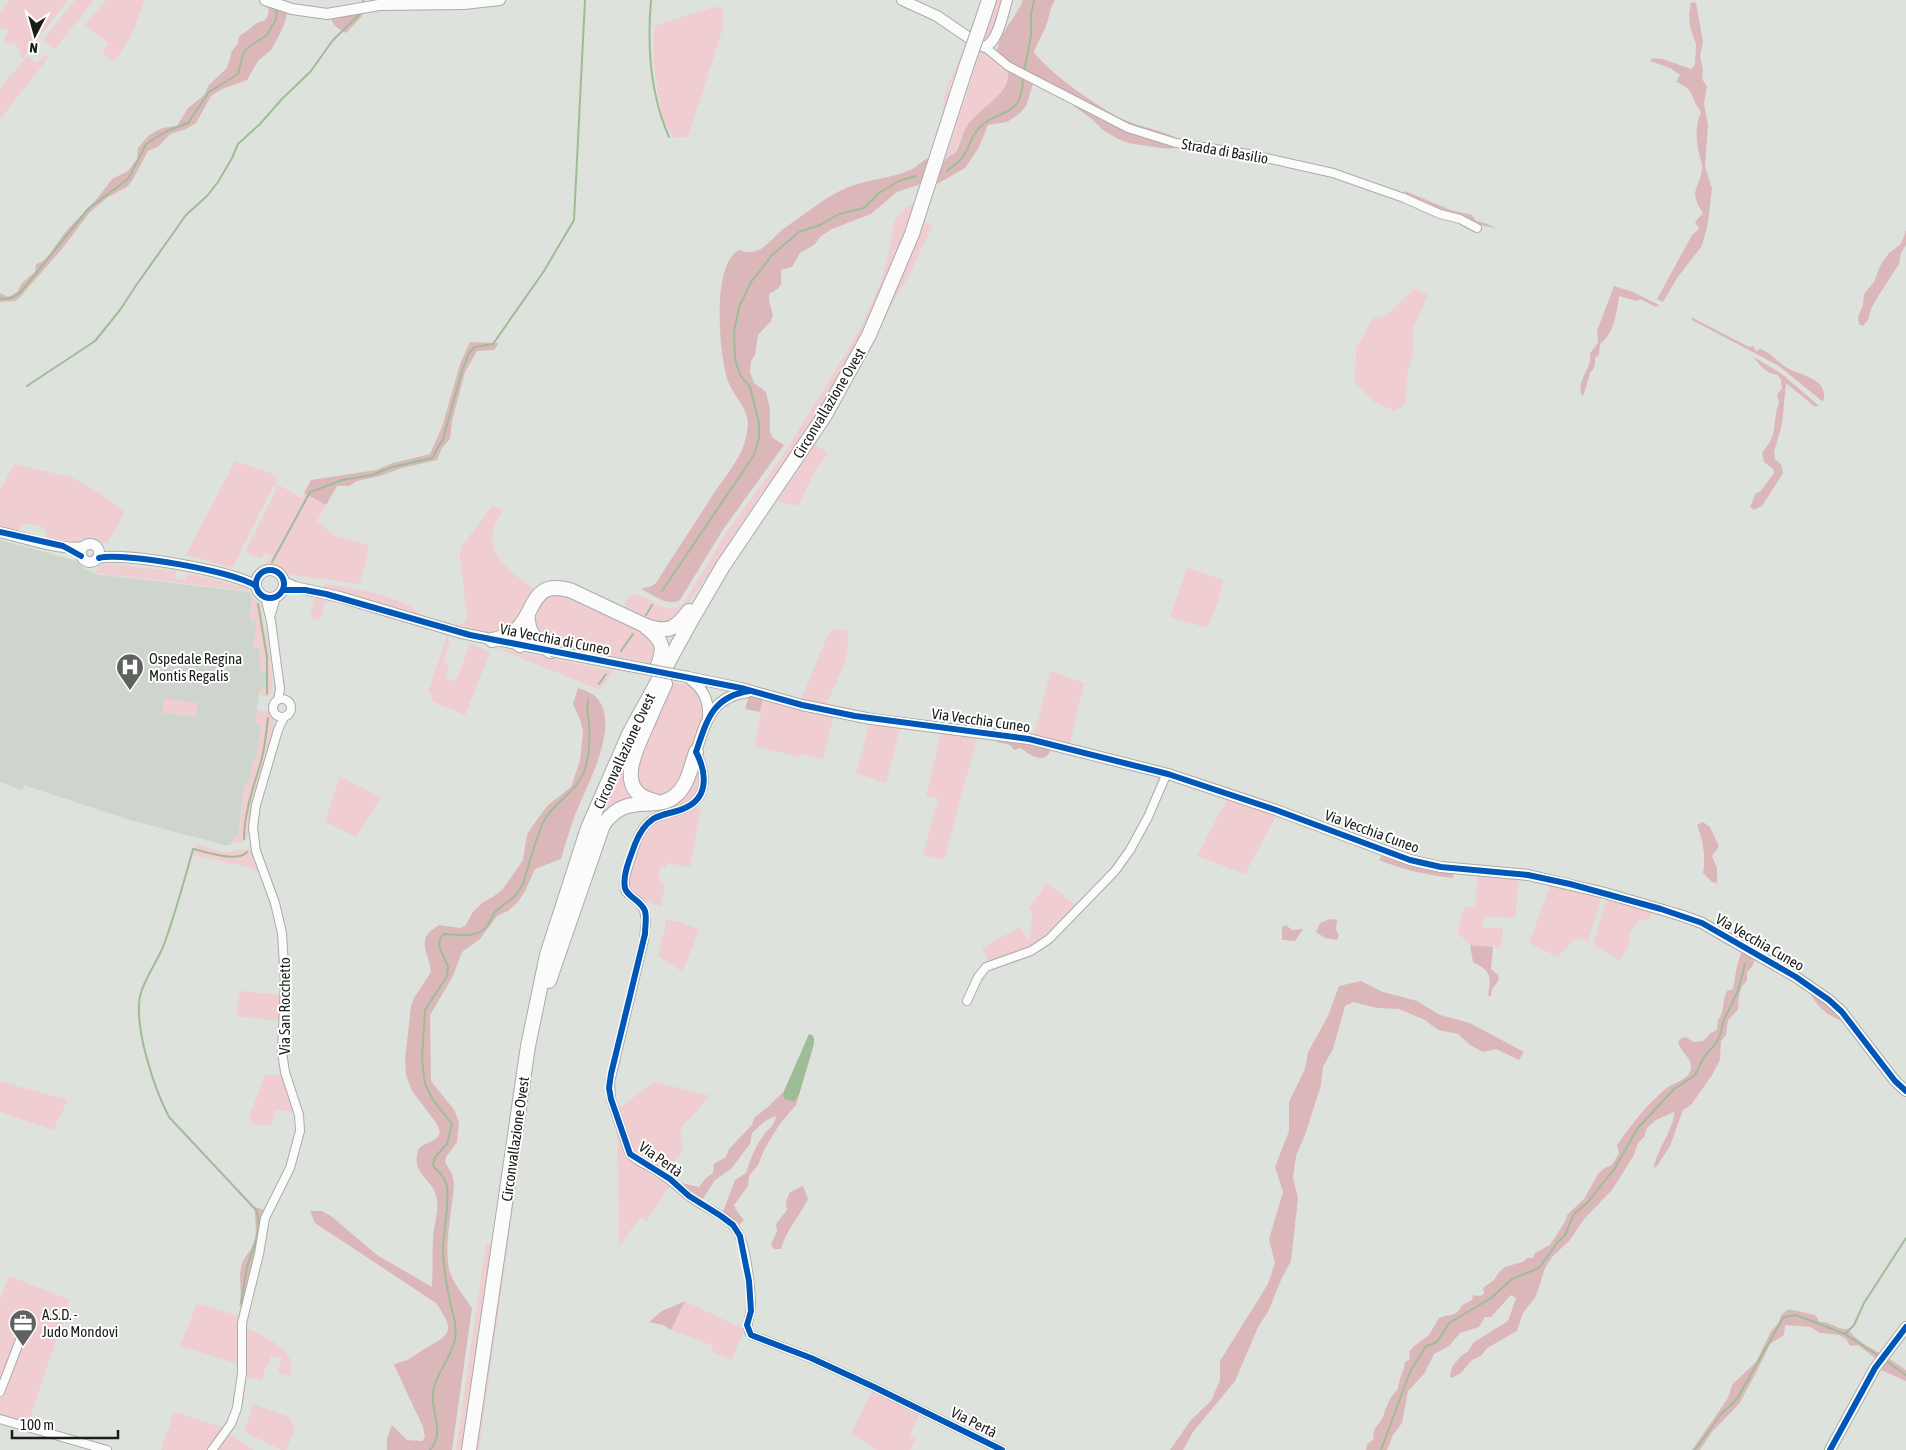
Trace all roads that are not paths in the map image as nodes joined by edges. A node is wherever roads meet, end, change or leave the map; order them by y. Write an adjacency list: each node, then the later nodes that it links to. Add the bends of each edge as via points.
1 (500, 0): 6 (street, via 464,4)
2 (902, 0): 7 (street, via 937,16)
3 (989, 0): 12 (highway, Circonvallazione Ovest, bridge, via 916,220 880,310 840,389)
4 (1007, 0): 7 (street, via 995,38)
5 (267, 1): 6 (street, via 327,14)
6 (367, 3)
7 (985, 47): 8 (street, Strada di Basilio, via 1017,71 1144,134 1333,173)
8 (1477, 228)
9 (0, 532): 10 (street, Via Vecchia di Cuneo)
10 (82, 551): 11 (street, Via Vecchia di Cuneo, via 91,544); 11 (street, Via Vecchia di Cuneo, via 84,560 90,562)
11 (99, 554): 13 (street, Via Vecchia di Cuneo, via 181,564)
12 (723, 566): 16 (highway, Circonvallazione Ovest); 18 (highway, via 677,626 662,630)
13 (257, 581): 14 (street, Via Vecchia di Cuneo, via 262,572 273,570 282,577); 15 (street, via 258,593)
14 (281, 590): 15 (street, Via Vecchia di Cuneo); 17 (street, Via San Rocchetto); 20 (street, Via Vecchia di Cuneo, via 326,594)
15 (264, 598): 17 (street, Via San Rocchetto)
16 (692, 619): 32 (highway, Circonvallazione Ovest); 35 (highway, via 630,768 631,780 639,793 651,800)
17 (271, 621): 26 (street, Via San Rocchetto)
18 (644, 625): 19 (highway, via 560,588 543,592 533,602); 32 (highway, via 659,639 663,652)
19 (524, 631): 20 (highway); 21 (highway, via 518,638); 22 (highway)
20 (492, 640): 21 (street, Via Vecchia di Cuneo)
21 (521, 645): 22 (street, Via Vecchia di Cuneo)
22 (551, 651): 23 (street, Via Vecchia di Cuneo, bridge)
23 (688, 677): 24 (street, Via Vecchia di Cuneo); 27 (street)
24 (718, 684): 25 (street, Via Vecchia di Cuneo); 27 (street); 28 (street)
25 (752, 691): 28 (street, via 735,694); 29 (street, Via Vecchia di Cuneo)
26 (282, 699): 30 (street, Via San Rocchetto, via 272,707); 30 (street, Via San Rocchetto, via 291,704 291,708 290,712)
27 (707, 700): 31 (street)
28 (719, 703): 31 (street)
29 (802, 704): 34 (street, Via Vecchia Cuneo, via 881,720 1029,739)
30 (280, 716): 44 (street, Via San Rocchetto, via 256,805 253,834 282,933 285,984 282,1052 299,1115 300,1131 290,1168 265,1218 242,1322 242,1373 237,1408 226,1432)
31 (708, 717): 33 (street)
32 (636, 721): 37 (highway, Circonvallazione Ovest, via 594,812 580,851 547,955)
33 (696, 752): 35 (highway, via 682,787 675,796); 46 (street, Via Pertà, via 705,772 699,795 685,808 657,817 646,825 636,842 625,880 626,892 642,906 646,920 610,1082 611,1099 628,1152 736,1228 742,1242 749,1282 751,1311 748,1329 752,1335 874,1387)
34 (1167, 773): 36 (street, via 1148,817 1115,870 1049,939 1031,951 986,966); 38 (street, Via Vecchia Cuneo, via 1410,860 1536,877 1652,906 1702,923 1796,977 1829,1000)
35 (666, 800): 37 (highway, via 624,806 603,825)
36 (967, 1001)
37 (528, 1046): 45 (highway, Circonvallazione Ovest)
38 (1906, 1092)
39 (1906, 1327): 47 (street, via 1882,1357)
40 (22, 1335): 41 (street)
41 (0, 1392)
42 (0, 1419): 43 (street)
43 (107, 1450)
44 (212, 1450)
45 (469, 1450)
46 (1002, 1450)
47 (1830, 1450)

